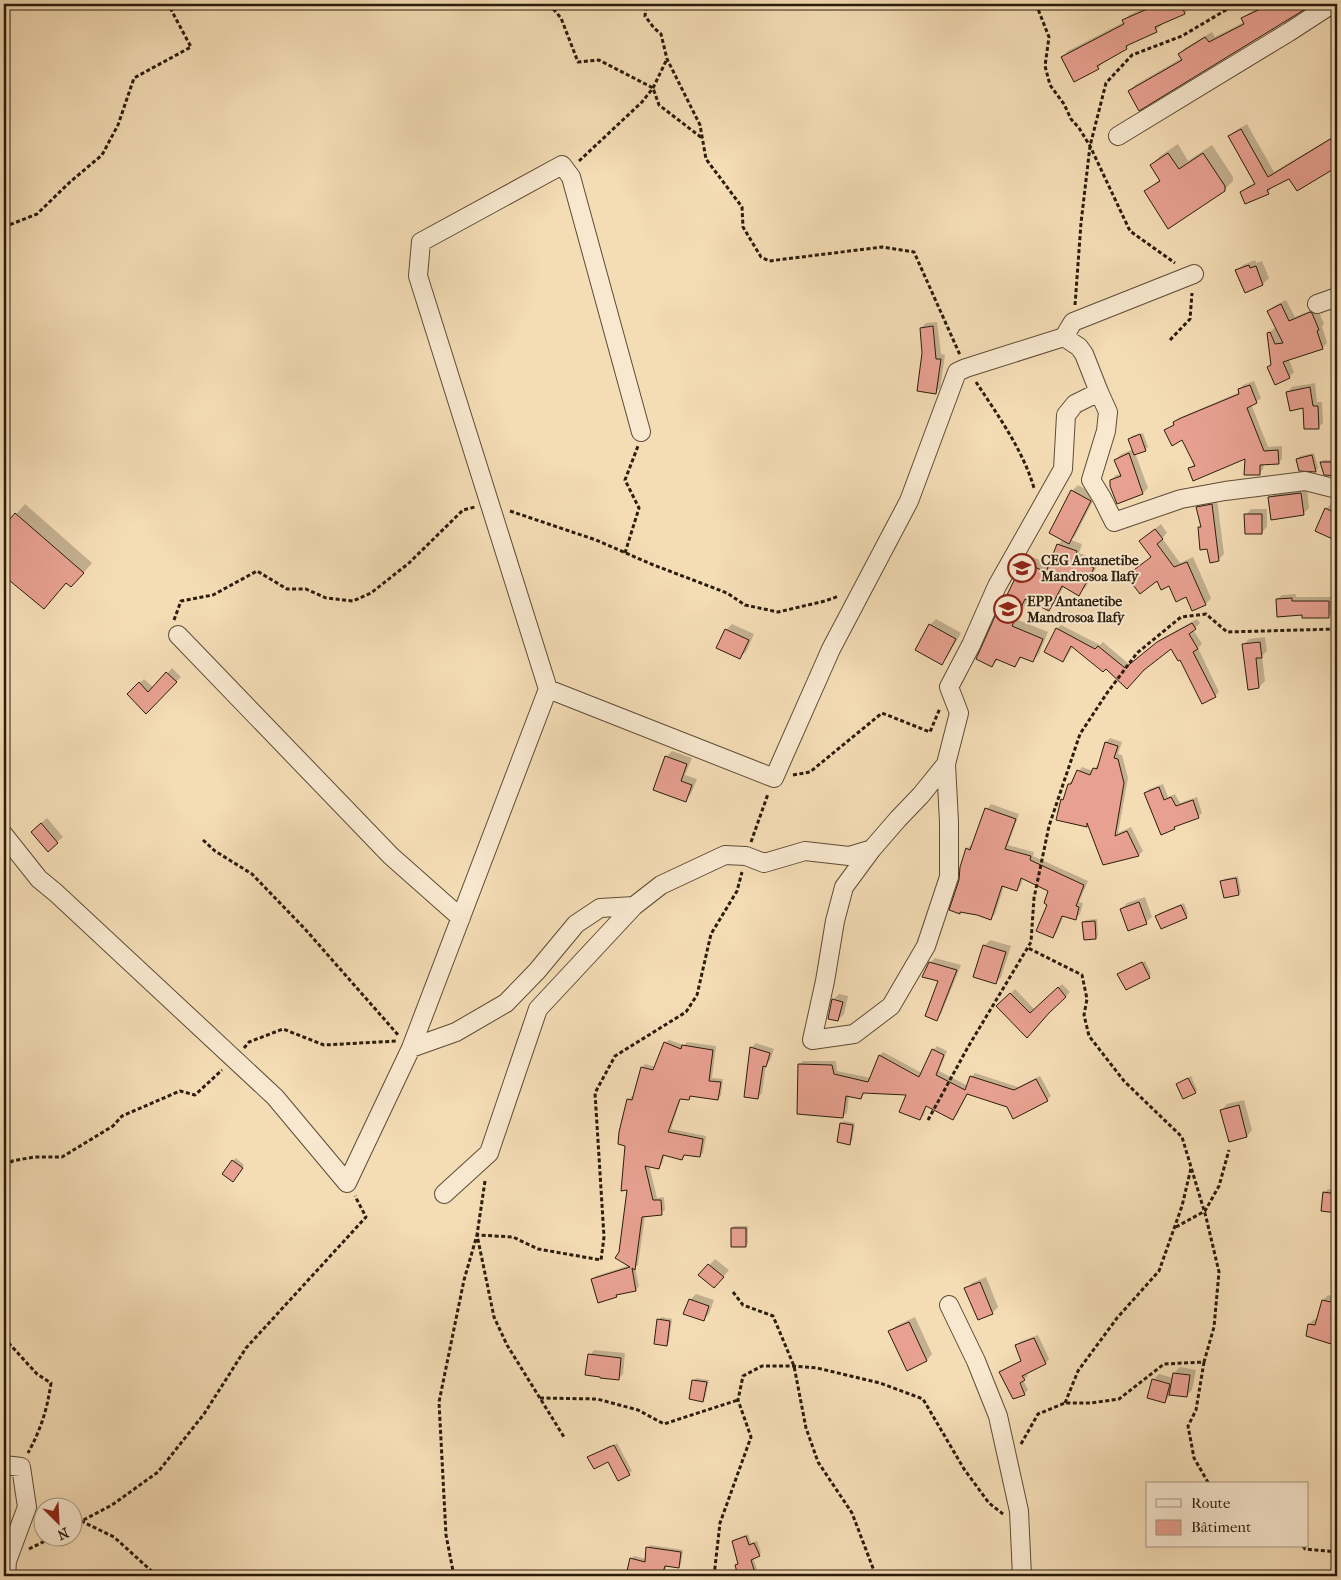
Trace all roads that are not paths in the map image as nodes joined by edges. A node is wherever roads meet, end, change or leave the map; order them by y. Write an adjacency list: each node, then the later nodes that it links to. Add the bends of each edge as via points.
1 (1332, 4): 2 (street)
2 (1118, 136)
3 (1194, 274): 6 (street)
4 (1337, 297): 5 (street)
5 (1317, 304)
6 (1069, 329): 7 (street, via 1084,354); 11 (street, via 957,372 909,501 831,649 774,778)
7 (1099, 392): 9 (street, via 1108,412 1106,431 1091,480 1114,522 1181,499 1225,491 1304,481); 12 (street, via 1075,404 1066,415 1063,469 997,586 972,645 949,686 959,713)
8 (641, 432): 11 (street, via 571,177 562,165 421,242 418,276)
9 (1337, 489)
10 (178, 635): 16 (street, via 391,856)
11 (548, 689): 16 (street)
12 (946, 764): 14 (street); 14 (street, via 948,876 926,946 891,1006 854,1034 812,1040 844,887)
13 (4, 835): 17 (street, via 38,880 56,893 275,1097 347,1183)
14 (872, 849): 15 (street, via 849,856 805,851 764,863 746,856 725,855 661,885)
15 (634, 906): 17 (street, via 600,908 576,924 506,1003 456,1032); 18 (street, via 538,1009 488,1153)
16 (461, 918): 17 (street)
17 (412, 1048)
18 (444, 1194)
19 (949, 1305): 22 (street, via 998,1416 1019,1511)
20 (12, 1466): 21 (street, via 27,1507 7,1561)
21 (6, 1576)
22 (1022, 1576)

